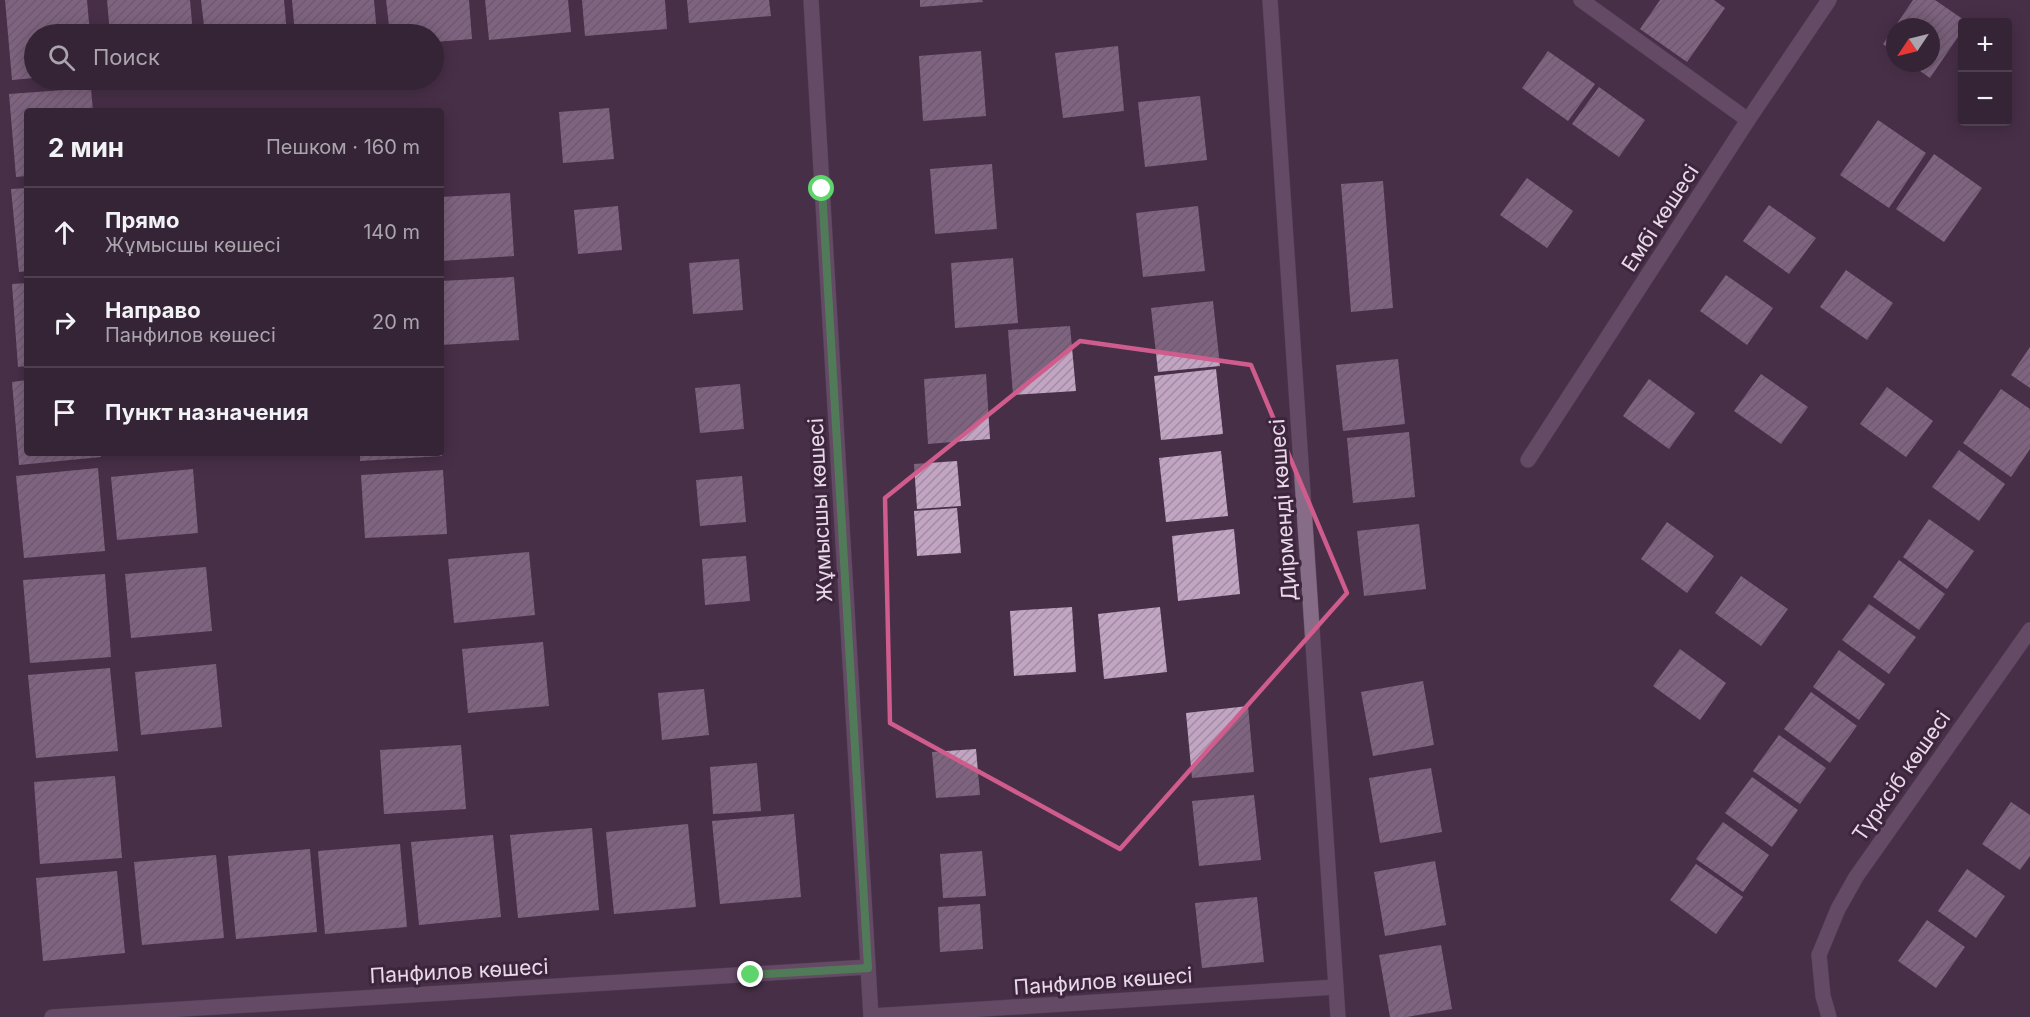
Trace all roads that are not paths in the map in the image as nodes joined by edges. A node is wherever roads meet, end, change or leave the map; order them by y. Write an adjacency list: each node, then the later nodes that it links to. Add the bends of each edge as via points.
1 (811, 0): 8 (street, Жұмысшы көшесі)
2 (1270, 0): 9 (street, Диірменді көшесі)
3 (1581, 0): 5 (street)
4 (1828, 0): 5 (street, Ембі көшесі)
5 (1748, 120): 6 (street, Ембі көшесі)
6 (1528, 460)
7 (2030, 630): 13 (street, Түрксіб көшесі, via 1838,909 1819,955)
8 (868, 968): 10 (street, Жұмысшы көшесі); 11 (street, Панфилов көшесі)
9 (1336, 987): 10 (street, Панфилов көшесі); 12 (street, Диірменді көшесі)
10 (871, 1016)
11 (52, 1017)
12 (1338, 1017)
13 (1829, 1017)

